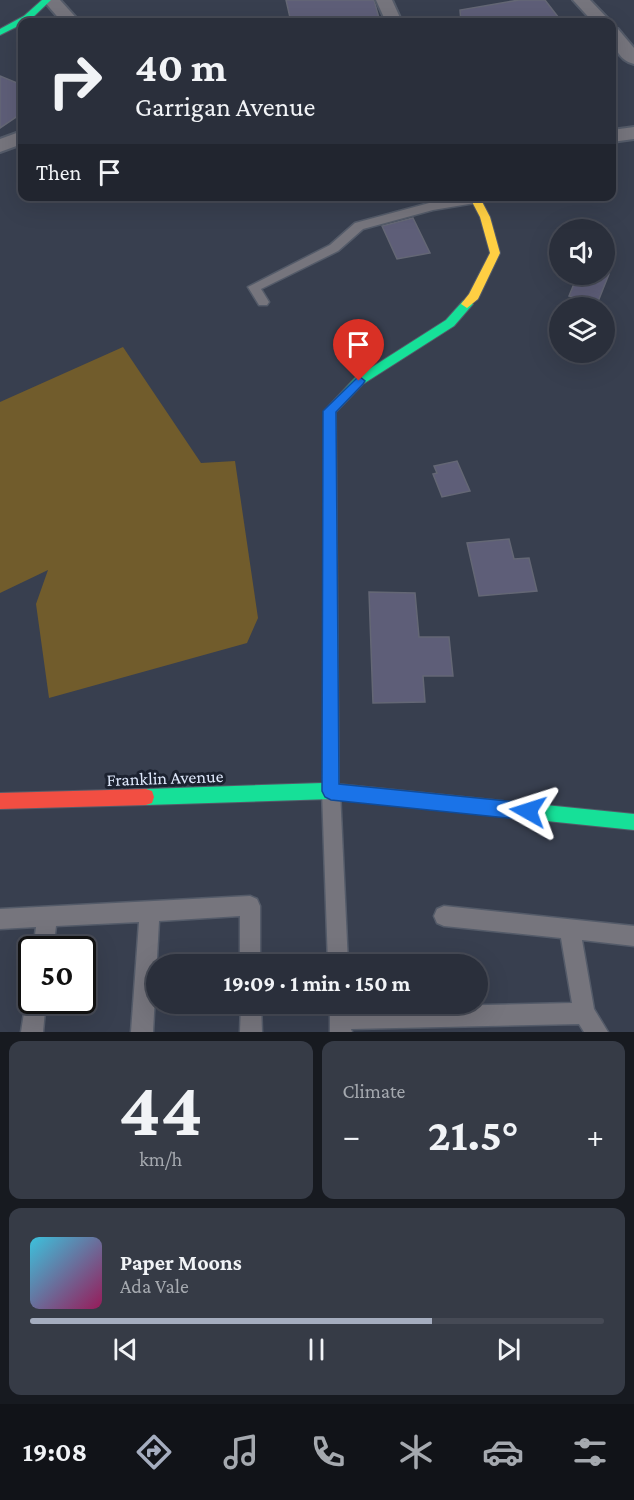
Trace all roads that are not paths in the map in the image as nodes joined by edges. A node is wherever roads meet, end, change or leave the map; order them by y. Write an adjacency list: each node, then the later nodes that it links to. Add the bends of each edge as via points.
1 (50, 0): 4 (street); 5 (street)
2 (384, 0): 6 (street)
3 (581, 0): 7 (street)
4 (27, 18)
5 (67, 18)
6 (392, 18)
7 (598, 18)
8 (18, 23): 9 (street)
9 (0, 32)
10 (616, 38): 11 (street)
11 (634, 59)
12 (634, 133): 13 (street)
13 (616, 135)
14 (18, 139): 15 (street)
15 (0, 146)
16 (459, 201): 18 (lane, via 359,226 334,248 254,286)
17 (476, 201): 19 (street, via 485,217 495,253 474,296 450,323 359,381 330,411)
18 (263, 302)
19 (331, 791): 20 (street, Franklin Avenue); 21 (street, Franklin Avenue); 30 (lane)
20 (0, 801)
21 (634, 822)
22 (150, 911): 23 (lane); 29 (lane, via 250,906); 36 (lane)
23 (48, 916): 25 (lane); 27 (lane)
24 (444, 916): 26 (lane)
25 (0, 919)
26 (570, 930): 28 (lane); 31 (lane)
27 (45, 936)
28 (634, 936)
29 (250, 954)
30 (338, 954)
31 (584, 1013): 34 (lane); 38 (lane)
32 (34, 1014): 35 (lane)
33 (250, 1014): 37 (lane)
34 (340, 1018)
35 (32, 1032)
36 (142, 1032)
37 (250, 1032)
38 (597, 1032)

